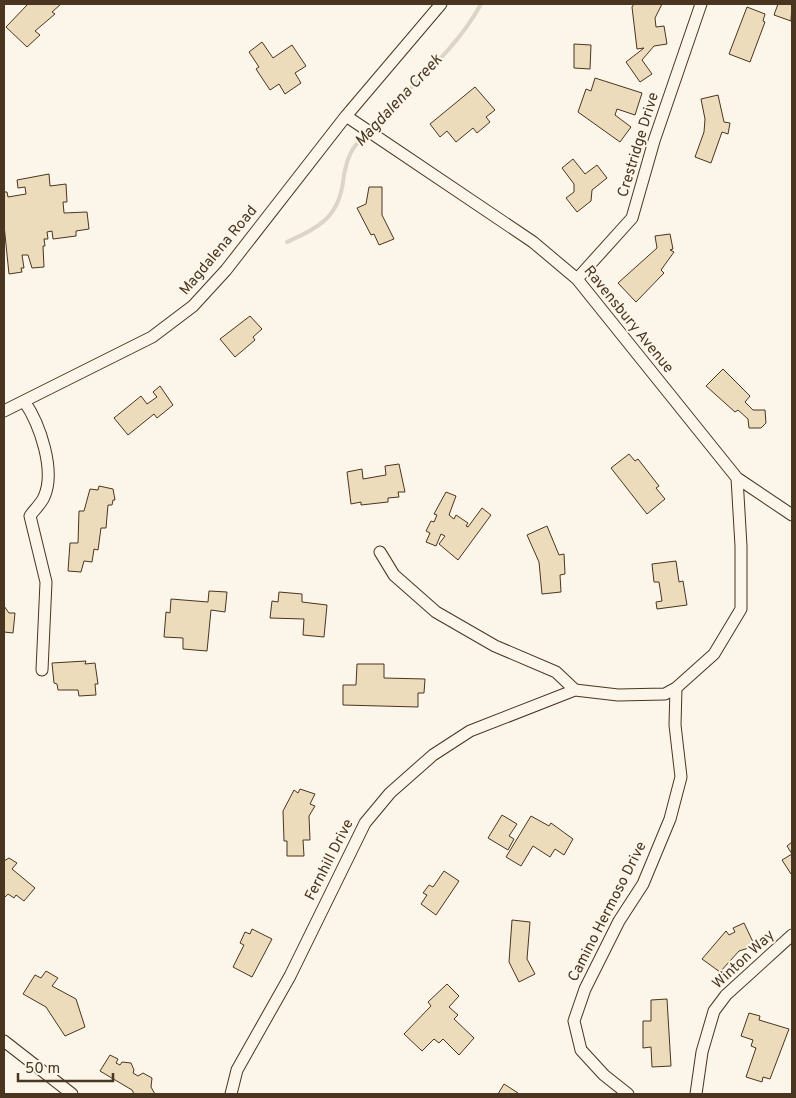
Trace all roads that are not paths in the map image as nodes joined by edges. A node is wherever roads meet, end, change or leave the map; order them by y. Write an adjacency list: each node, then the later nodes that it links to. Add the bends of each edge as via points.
1 (441, 4): 3 (street, Magdalena Road)
2 (701, 4): 4 (street, Crestridge Drive, via 654,141 632,218)
3 (346, 116): 4 (street, Ravensbury Avenue, via 533,242); 5 (street, Magdalena Road, via 226,270 193,306 152,337)
4 (577, 279): 7 (street, Ravensbury Avenue)
5 (24, 401): 6 (street, Magdalena Road); 10 (street, via 31,411 50,468 44,497 30,516 46,582)
6 (4, 411)
7 (737, 478): 8 (street, Ravensbury Avenue); 11 (street, via 741,609 714,654)
8 (792, 515)
9 (380, 552): 12 (street, via 394,575 436,612 495,646 556,672)
10 (42, 670)
11 (676, 688): 12 (street, Fernhill Drive, via 665,694 618,695); 17 (street, Camino Hermoso Drive, via 675,724 681,777 670,819 643,884 584,989 574,1021 581,1050 604,1075)
12 (576, 690): 16 (street, Fernhill Drive, via 470,731 433,755 390,794 365,823 290,976 236,1070)
13 (792, 935): 18 (street, Winton Way, via 714,1011 702,1052)
14 (4, 1041): 15 (street)
15 (72, 1094)
16 (231, 1094)
17 (628, 1094)
18 (696, 1094)

